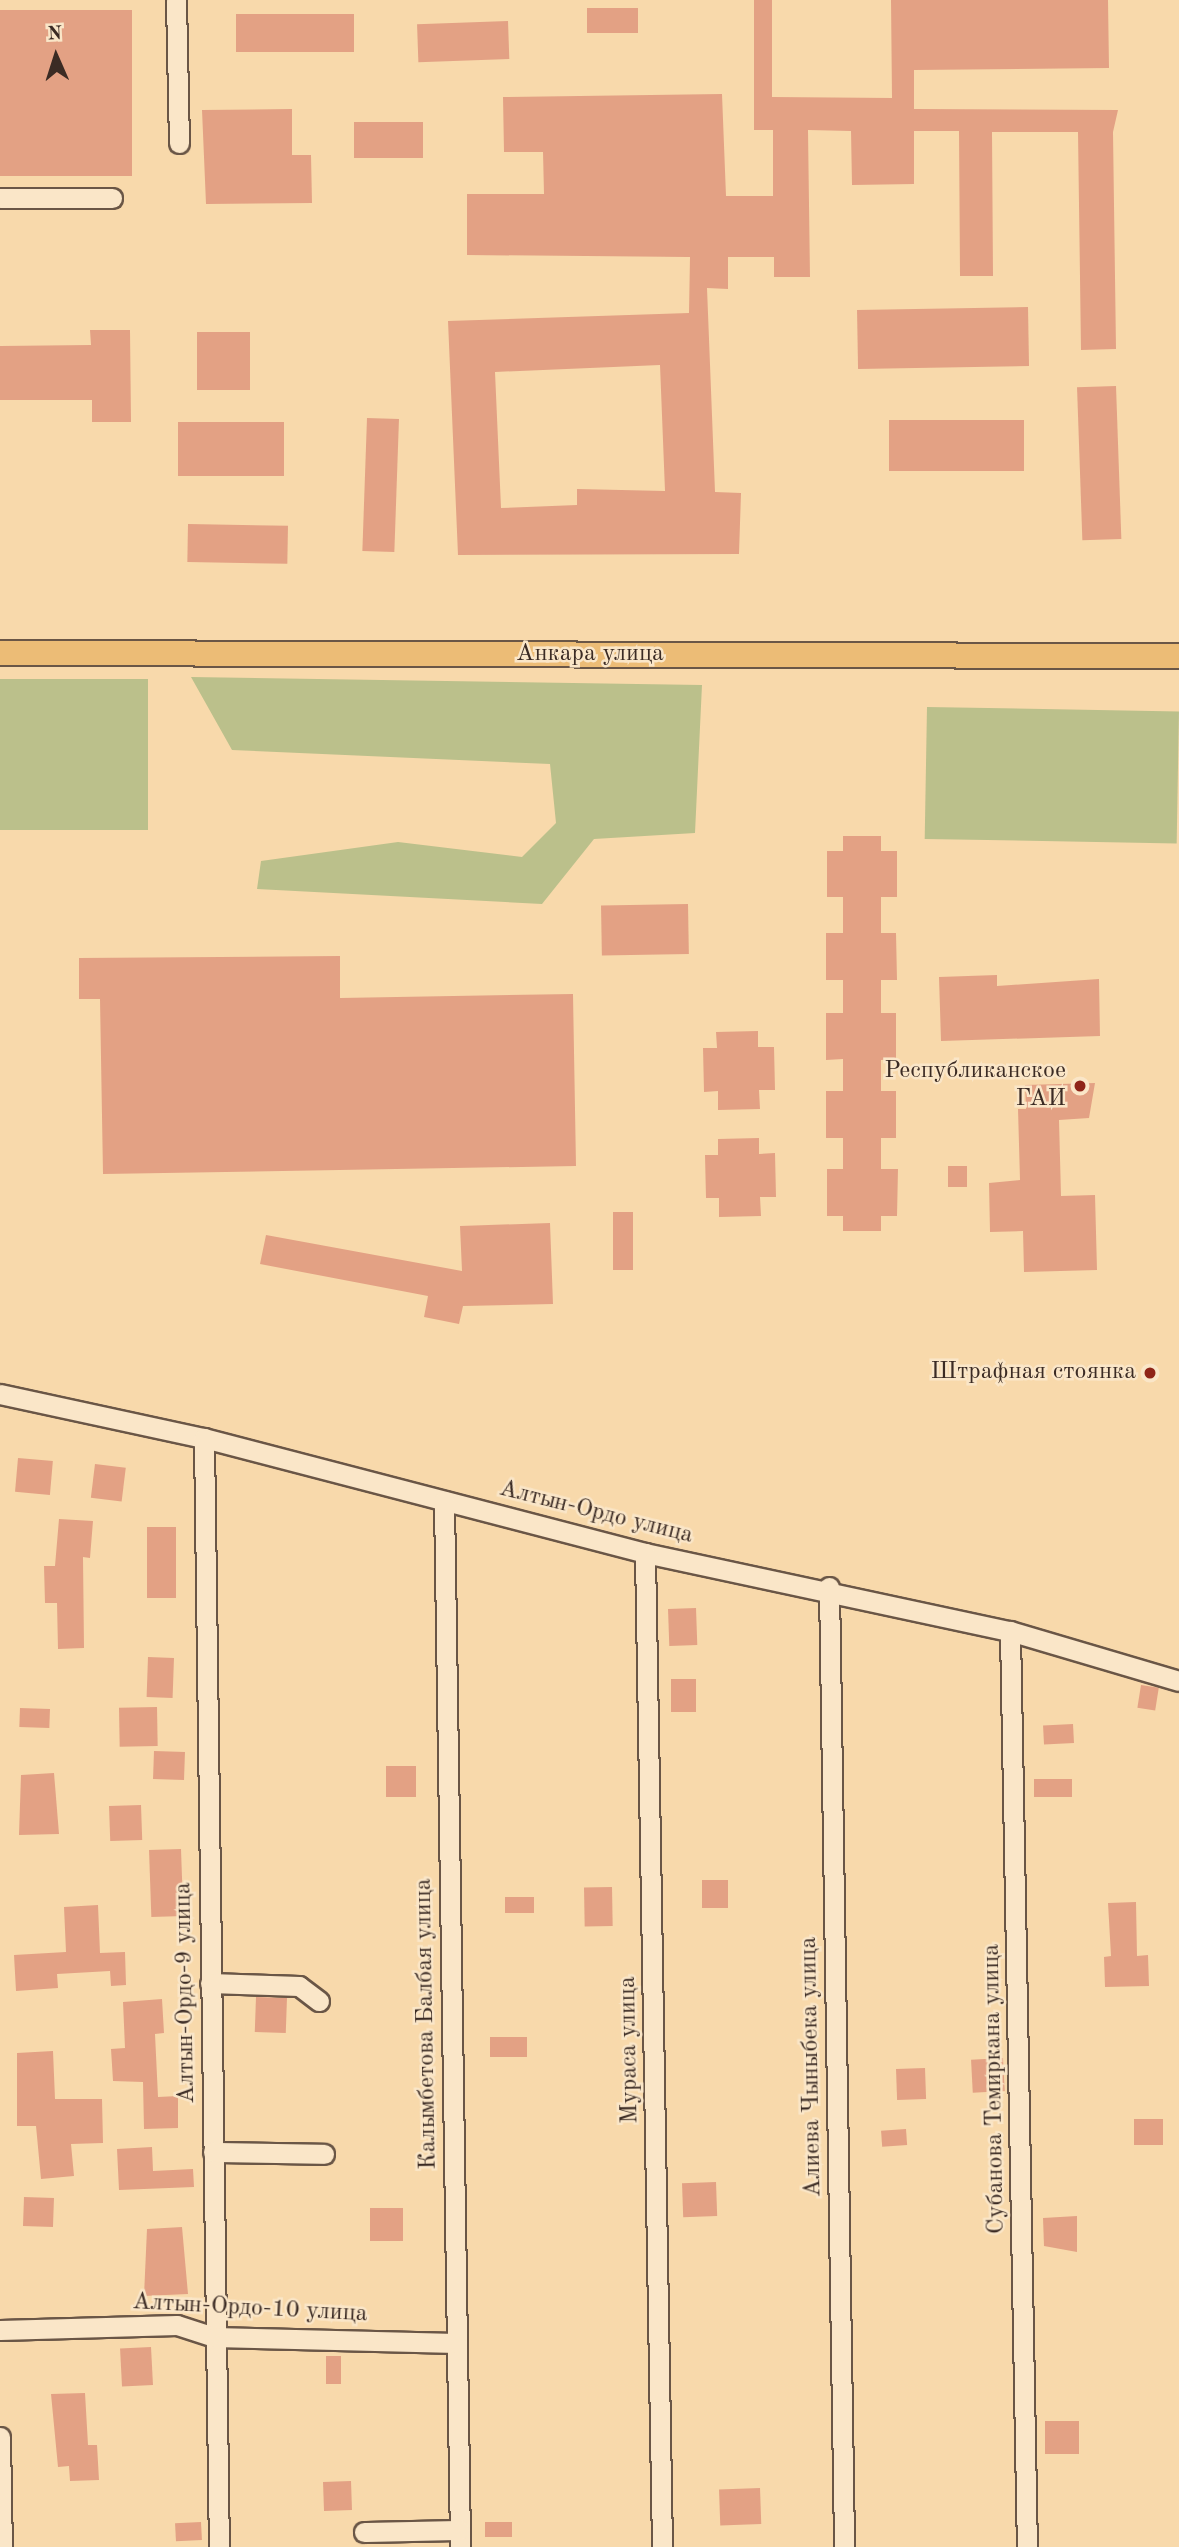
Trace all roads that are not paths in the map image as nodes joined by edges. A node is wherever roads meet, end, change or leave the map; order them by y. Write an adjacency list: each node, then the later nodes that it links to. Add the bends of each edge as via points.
1 (176, 0): 2 (street)
2 (179, 143)
3 (0, 198): 4 (street)
4 (112, 198)
5 (0, 653): 6 (main road, Анкара улица)
6 (1179, 656)
7 (0, 1394): 8 (street, Алтын-Ордо улица)
8 (204, 1438): 9 (street, Алтын-Ордо улица); 14 (street, Алтын-Ордо-9 улица)
9 (444, 1501): 10 (street, Алтын-Ордо улица); 20 (street, Калымбетова Балбая улица)
10 (645, 1553): 11 (street, Алтын-Ордо улица); 26 (street, Мураса улица)
11 (829, 1587): 12 (street, Алтын-Ордо улица); 27 (street, Алиева Чыныбека улица)
12 (1010, 1631): 13 (street, Алтын-Ордо улица); 28 (street, Субанова Темиркана улица)
13 (1179, 1681)
14 (210, 1983): 15 (street, via 299,1986); 16 (street, Алтын-Ордо-9 улица)
15 (319, 2001)
16 (212, 2152): 17 (street); 19 (street, Алтын-Ордо-9 улица)
17 (324, 2154)
18 (0, 2330): 19 (street, Алтын-Ордо-10 улица, via 177,2325)
19 (214, 2337): 20 (street, Алтын-Ордо-10 улица); 25 (street, Алтын-Ордо-9 улица)
20 (456, 2343): 23 (street, Калымбетова Балбая улица)
21 (0, 2438): 24 (street)
22 (364, 2532): 23 (street)
23 (459, 2538)
24 (2, 2547)
25 (219, 2547)
26 (662, 2547)
27 (844, 2547)
28 (1027, 2547)

